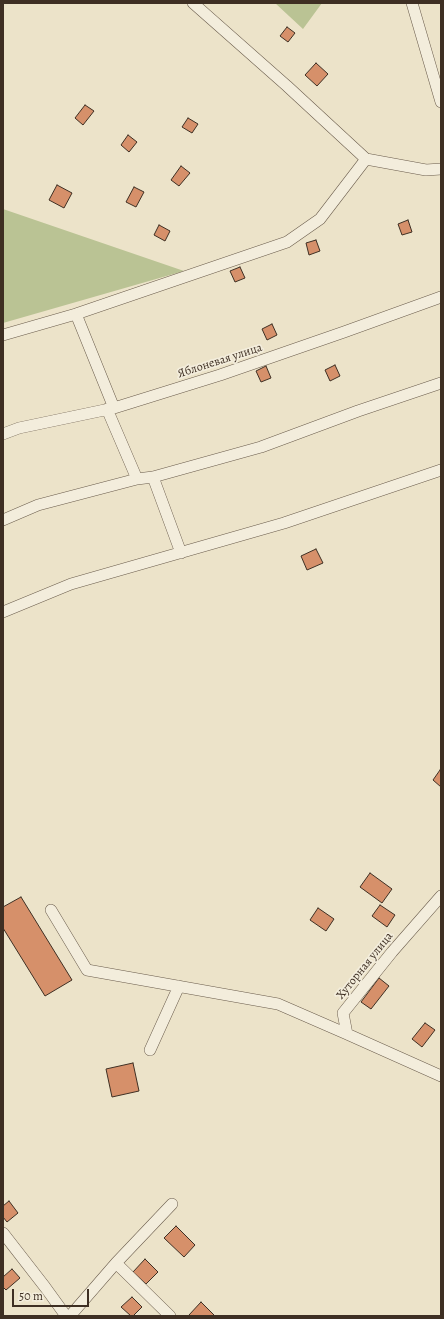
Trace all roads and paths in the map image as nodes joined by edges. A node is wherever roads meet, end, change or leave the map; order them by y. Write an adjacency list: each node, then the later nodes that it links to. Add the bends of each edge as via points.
1 (193, 3): 4 (street)
2 (412, 3): 3 (street)
3 (441, 102)
4 (366, 159): 5 (street, via 426,170); 7 (street, via 320,219 287,242)
5 (441, 169)
6 (441, 297): 10 (street, Яблоневая улица, via 220,375)
7 (76, 314): 8 (street); 10 (street)
8 (3, 335)
9 (441, 383): 13 (street, via 261,447)
10 (111, 408): 11 (street, Яблоневая улица, via 19,428); 14 (street)
11 (3, 434)
12 (441, 470): 16 (street, via 284,523)
13 (153, 477): 14 (street); 16 (street)
14 (137, 479): 15 (street, via 38,505)
15 (3, 520)
16 (181, 553): 17 (street, via 71,584)
17 (3, 612)
18 (441, 896): 21 (street, Хуторная улица, via 343,1013)
19 (51, 910): 20 (street, via 87,970)
20 (179, 986): 21 (street, via 278,1004); 22 (street)
21 (347, 1034): 23 (street)
22 (150, 1050)
23 (441, 1076)
24 (172, 1204): 26 (street)
25 (3, 1233): 27 (street)
26 (116, 1263): 28 (street); 29 (street)
27 (66, 1316)
28 (70, 1316)
29 (170, 1316)

